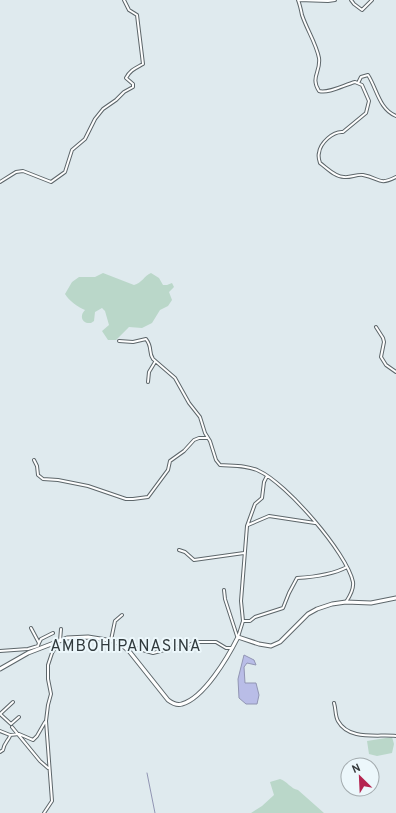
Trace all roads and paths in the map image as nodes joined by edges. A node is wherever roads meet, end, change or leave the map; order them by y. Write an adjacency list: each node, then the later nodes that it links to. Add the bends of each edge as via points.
1 (124, 0): 9 (street, via 129,10 137,15 143,64 128,73 126,78 134,84 133,87 103,109 95,119 84,139 72,150 65,172 50,182 23,171 16,172)
2 (298, 0): 3 (street); 6 (street, via 317,47 319,61 314,80 319,91 332,91 341,86)
3 (334, 0)
4 (351, 0): 5 (street, via 362,10)
5 (372, 0)
6 (358, 83): 7 (street, via 361,78 368,75 381,104); 8 (street, via 362,85 369,101 366,113 343,132 339,131 326,139 320,148 320,163 333,174 344,177 363,175 381,182)
7 (396, 116)
8 (396, 177)
9 (0, 182)
10 (376, 327): 13 (street, via 384,342 381,357 386,365)
11 (119, 341): 12 (street, via 134,342 146,339 151,345 151,356)
12 (155, 362): 14 (street, via 149,372); 15 (street, via 175,378 188,404 200,417)
13 (396, 372)
14 (148, 382)
15 (208, 438): 16 (street, via 194,440 170,461 168,470 148,497 141,499 126,499 88,486 43,479 38,475); 17 (street, via 220,465 245,467)
16 (34, 460)
17 (267, 476): 18 (street, via 303,506); 19 (street, via 262,498 255,504)
18 (316, 523): 19 (street, via 269,516); 22 (street, via 332,542)
19 (247, 526): 21 (street)
20 (179, 550): 21 (street, via 194,560)
21 (244, 553): 27 (street, via 241,601)
22 (347, 567): 25 (street, via 354,583); 27 (street, via 313,577 297,578 283,608 255,617 250,622)
23 (224, 590): 31 (street)
24 (396, 598): 25 (street, via 371,603)
25 (346, 602): 31 (street, via 332,604 308,614 280,642 271,646)
26 (122, 615): 32 (street, via 115,621)
27 (243, 620): 31 (street)
28 (31, 628): 34 (street)
29 (61, 629): 33 (street)
30 (53, 633): 34 (street, via 41,639)
31 (238, 637): 35 (street)
32 (111, 640): 33 (street, via 67,638); 36 (street)
33 (59, 642): 34 (street); 43 (street, via 48,665 51,694)
34 (38, 646): 37 (street); 38 (street)
35 (232, 648): 36 (street, via 226,648 216,642 197,642 153,652 132,647); 36 (street, via 203,691 182,705 168,700)
36 (127, 649)
37 (0, 651)
38 (0, 668)
39 (13, 702): 41 (street)
40 (334, 703): 48 (street, via 338,721 343,728 359,736)
41 (0, 714): 42 (street, via 11,724)
42 (19, 717)
43 (46, 721): 46 (street, via 33,740); 50 (street)
44 (12, 727): 46 (street)
45 (0, 731): 47 (street)
46 (19, 734): 47 (street); 50 (street)
47 (10, 735): 49 (street)
48 (396, 736)
49 (0, 752)
50 (49, 769): 51 (street, via 52,801)
51 (44, 813)

